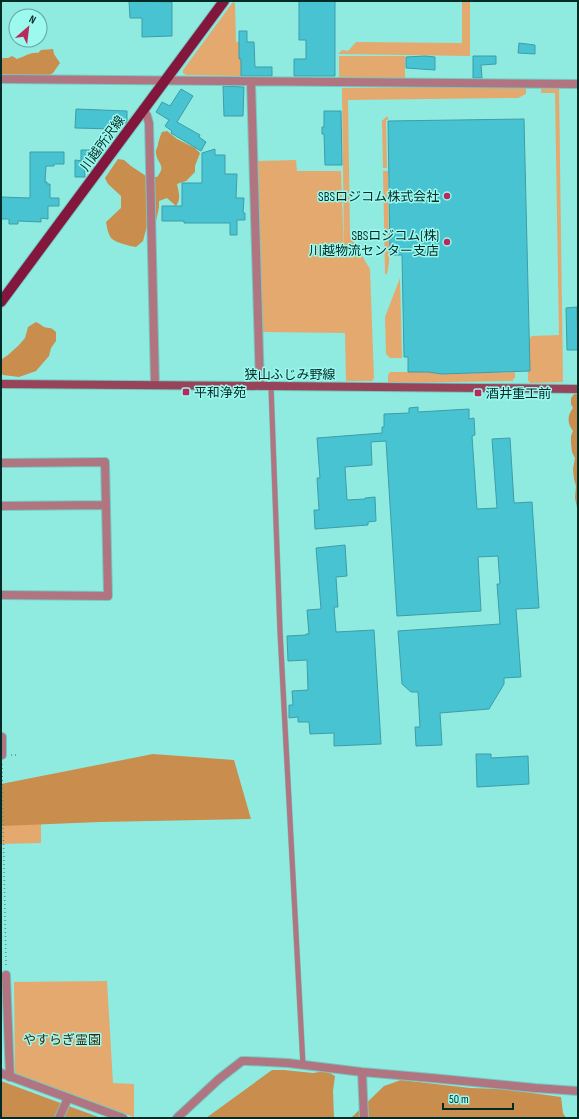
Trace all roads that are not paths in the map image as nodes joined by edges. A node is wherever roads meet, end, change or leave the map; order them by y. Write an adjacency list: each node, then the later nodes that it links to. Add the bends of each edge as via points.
1 (224, 1): 3 (main road, 川越所沢線)
2 (1, 79): 3 (street)
3 (165, 81): 4 (street); 6 (main road, 川越所沢線)
4 (251, 82): 5 (street); 10 (street)
5 (578, 84)
6 (144, 109): 7 (main road, 川越所沢線); 9 (street, via 149,123)
7 (1, 302)
8 (1, 384): 9 (main road, 狭山ふじみ野線)
9 (154, 385): 10 (main road, 狭山ふじみ野線)
10 (260, 386): 11 (main road, 狭山ふじみ野線)
11 (271, 386): 12 (main road, 狭山ふじみ野線); 20 (lane, via 280,631)
12 (578, 389)
13 (1, 463): 14 (street, via 106,462)
14 (106, 505): 15 (street); 16 (street, via 108,596)
15 (1, 506)
16 (1, 595)
17 (2, 737): 18 (street)
18 (2, 755)
19 (6, 975): 23 (street)
20 (304, 1065): 21 (street); 26 (street, via 247,1060 242,1062)
21 (362, 1072): 24 (street); 29 (street)
22 (1, 1073): 23 (street)
23 (10, 1077): 25 (street)
24 (578, 1091)
25 (68, 1098): 27 (street); 28 (street)
26 (180, 1117)
27 (59, 1118)
28 (123, 1118)
29 (364, 1118)

